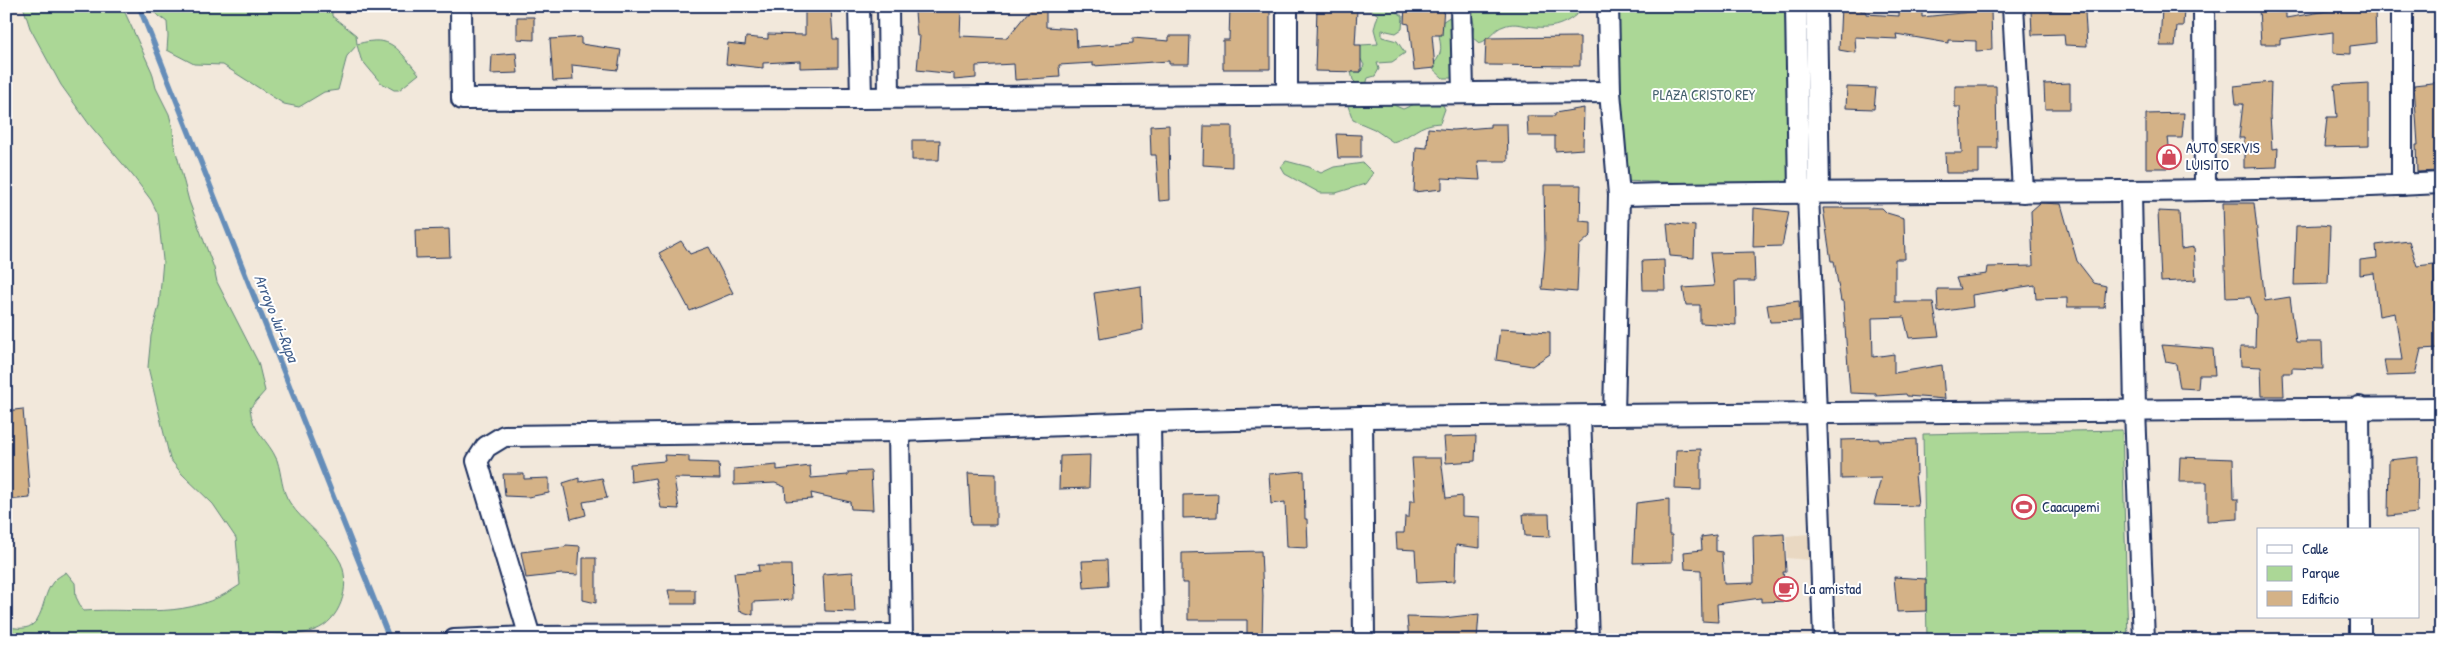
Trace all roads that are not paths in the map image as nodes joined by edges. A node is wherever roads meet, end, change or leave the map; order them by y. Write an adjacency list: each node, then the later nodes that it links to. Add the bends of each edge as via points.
1 (461, 6): 16 (street, via 462,99)
2 (859, 6): 16 (street)
3 (888, 6): 15 (street)
4 (1287, 6): 14 (street)
5 (1461, 6): 12 (street)
6 (1608, 6): 13 (street)
7 (1796, 6): 20 (street)
8 (1816, 6): 20 (street)
9 (2013, 6): 21 (street)
10 (2204, 6): 19 (street)
11 (2402, 6): 18 (street)
12 (1463, 92): 13 (street); 14 (street)
13 (1610, 92): 23 (street)
14 (1288, 94): 15 (street)
15 (889, 97): 16 (street)
16 (861, 98)
17 (2441, 183): 18 (street)
18 (2402, 185): 19 (street)
19 (2205, 189): 22 (street)
20 (1809, 192): 21 (street); 23 (street); 27 (street)
21 (2024, 192): 22 (street)
22 (2130, 192): 26 (street)
23 (1618, 195): 28 (street)
24 (2359, 407): 25 (street); 26 (street); 33 (street)
25 (2441, 408)
26 (2135, 410): 27 (street); 42 (street)
27 (1817, 414): 28 (street); 41 (street)
28 (1614, 415): 29 (street)
29 (1580, 416): 30 (street); 40 (street)
30 (1362, 418): 31 (street); 39 (street)
31 (1150, 422): 32 (street); 38 (street)
32 (899, 431): 35 (street, via 504,436 493,441 477,461); 36 (street)
33 (2360, 528)
34 (2360, 618): 43 (street)
35 (530, 637): 36 (street); 37 (street)
36 (902, 637)
37 (454, 640)
38 (1152, 640)
39 (1364, 640)
40 (1588, 640)
41 (1824, 640)
42 (2144, 640)
43 (2360, 640)

